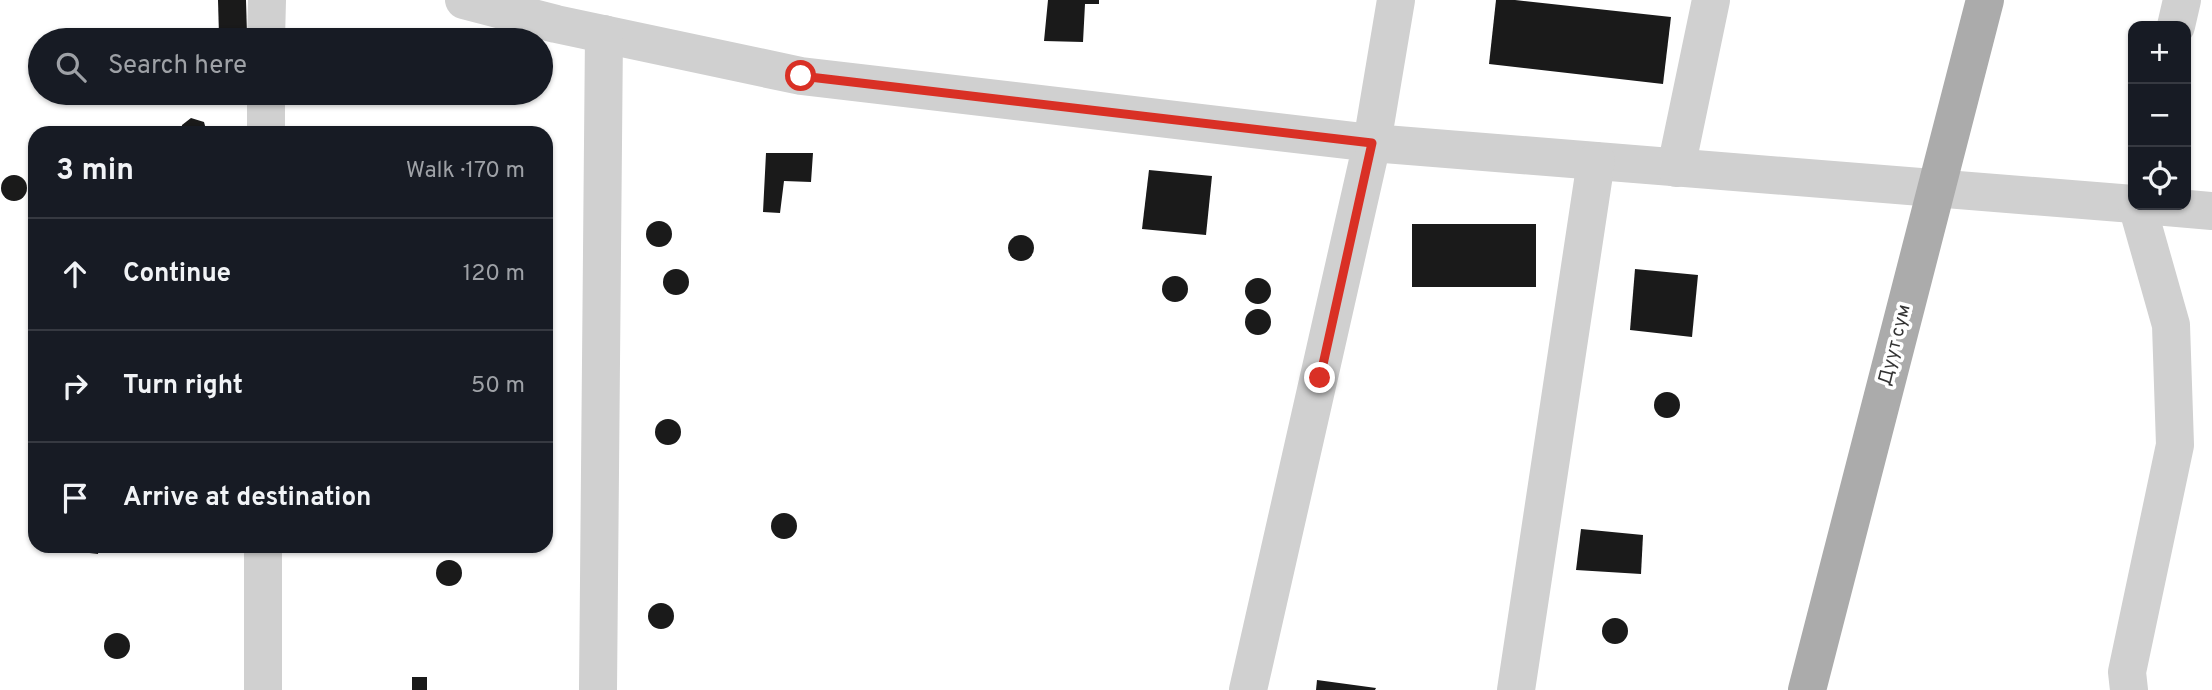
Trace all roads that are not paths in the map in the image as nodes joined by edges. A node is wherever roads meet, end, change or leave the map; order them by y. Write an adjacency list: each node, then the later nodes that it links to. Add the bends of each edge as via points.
1 (267, 0): 8 (street)
2 (464, 0): 9 (street)
3 (1396, 0): 12 (street)
4 (1711, 0): 14 (street)
5 (1985, 0): 15 (main road, Дуут сум)
6 (2182, 0): 7 (street)
7 (2177, 21)
8 (266, 28)
9 (604, 34): 12 (street, via 801,76); 22 (street)
10 (266, 105): 11 (street)
11 (266, 126)
12 (1372, 143): 13 (street); 23 (street)
13 (1596, 161): 14 (street); 24 (street)
14 (1676, 168): 15 (street)
15 (1935, 188): 16 (street); 25 (main road, Дуут сум)
16 (2128, 204)
17 (2191, 209): 19 (street)
18 (2139, 210): 26 (street, via 2171,325 2175,445 2127,672)
19 (2212, 211)
20 (263, 553): 21 (street)
21 (262, 690)
22 (598, 690)
23 (1248, 690)
24 (1516, 690)
25 (1807, 690)
26 (2129, 690)

